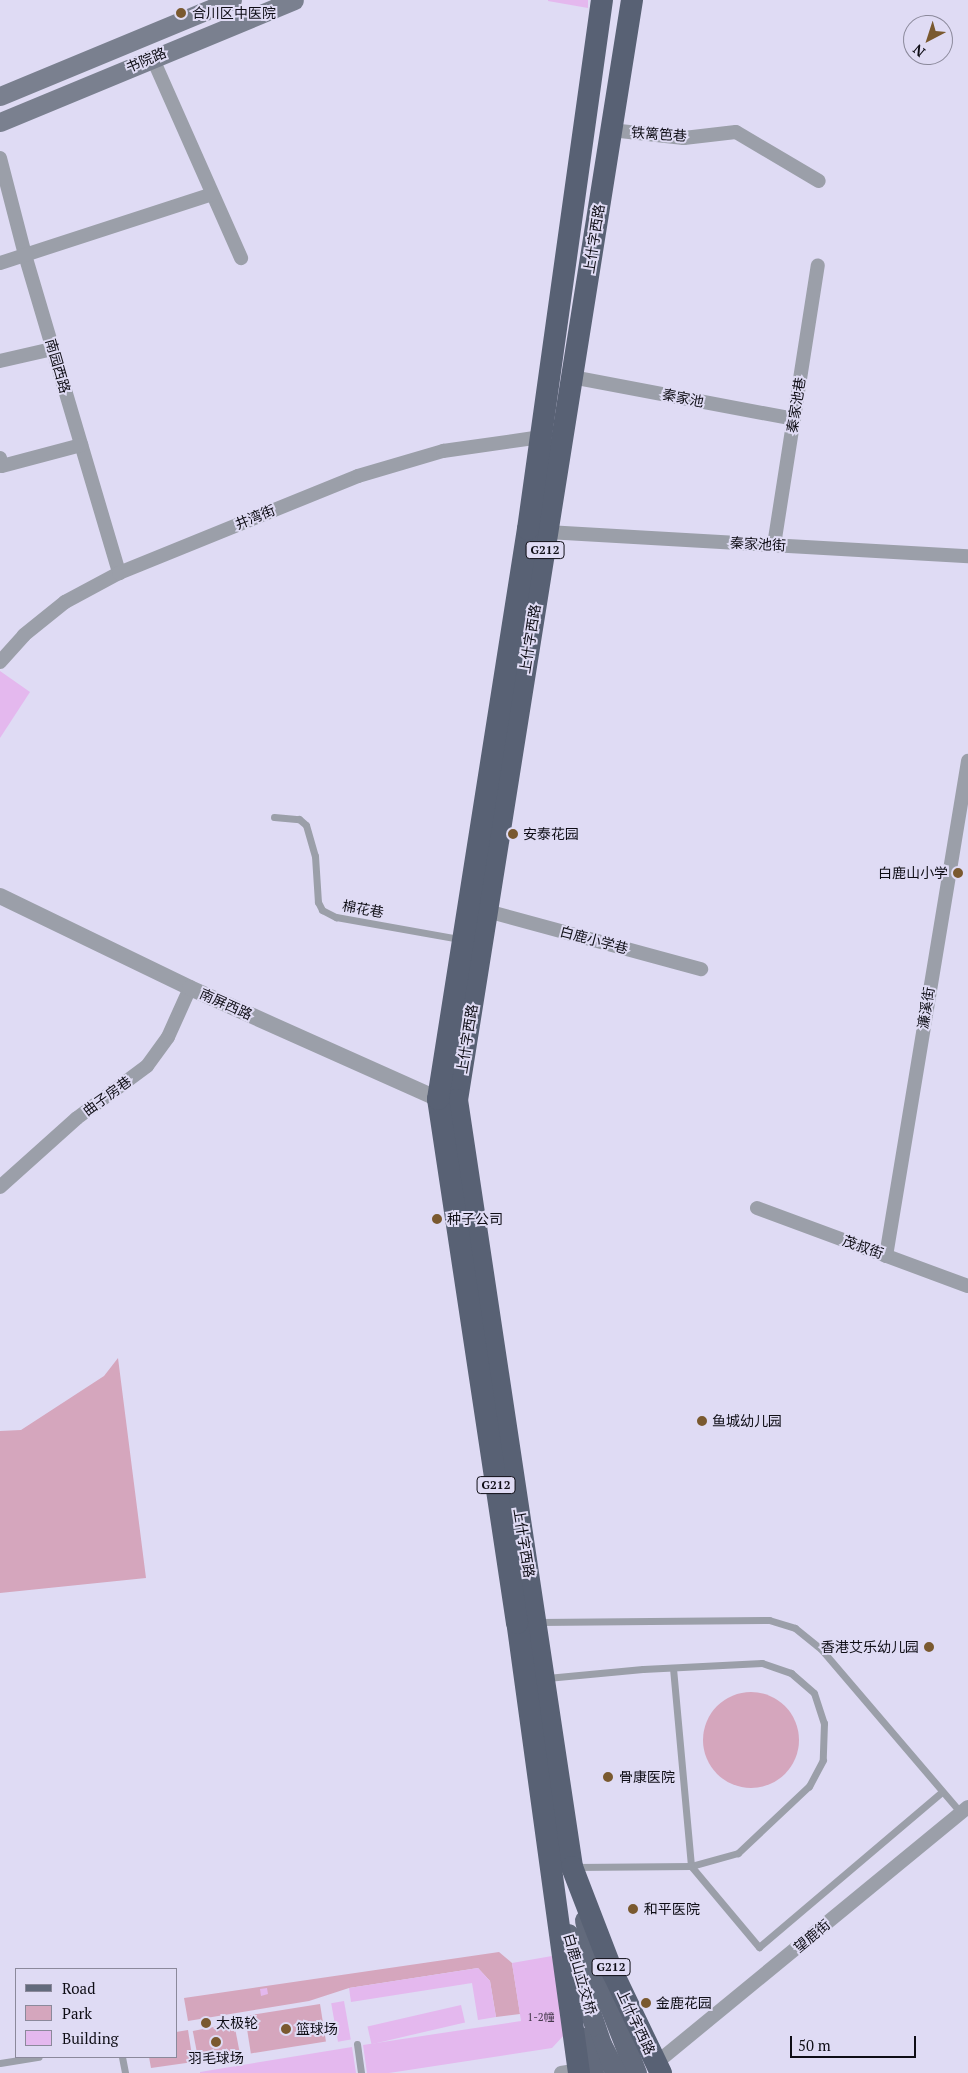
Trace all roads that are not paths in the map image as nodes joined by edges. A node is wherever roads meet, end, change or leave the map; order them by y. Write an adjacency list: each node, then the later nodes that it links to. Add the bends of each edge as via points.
1 (232, 0): 6 (main road, 书院路)
2 (294, 0): 5 (main road, 书院路)
3 (602, 0): 20 (highway, 上什字西路 / G212)
4 (632, 0): 8 (highway, 上什字西路 / G212)
5 (152, 57): 7 (main road, 书院路); 11 (street)
6 (0, 96)
7 (0, 122)
8 (611, 130): 10 (street, 铁篱笆巷, via 684,138 736,132); 18 (highway, 上什字西路 / G212)
9 (0, 158): 12 (street, 南园西路)
10 (819, 180)
11 (212, 194): 12 (street); 13 (street)
12 (25, 255): 14 (street); 16 (street, 南园西路)
13 (241, 258)
14 (0, 263)
15 (818, 265): 19 (street, 秦家池巷)
16 (52, 349): 17 (street); 21 (street, 南园西路)
17 (0, 361)
18 (572, 377): 19 (street, 秦家池); 23 (highway, 上什字西路 / G212)
19 (794, 419): 24 (street, 秦家池巷)
20 (541, 437): 26 (street, 井湾街, via 443,451 358,476); 32 (highway, 上什字西路 / G212)
21 (81, 445): 22 (street, via 2,466); 26 (street, 南园西路)
22 (0, 458)
23 (547, 532): 24 (street, 秦家池街); 31 (highway, 上什字西路 / G212)
24 (774, 545): 25 (street, 秦家池街)
25 (968, 556)
26 (119, 573): 27 (street, 井湾街, via 65,602 24,635)
27 (0, 662)
28 (968, 762): 38 (street, 濂溪街)
29 (274, 817): 32 (lane, 棉花巷, via 299,820 306,825 314,856 318,902 330,915)
30 (0, 896): 34 (street, 南屏西路)
31 (487, 912): 33 (street, 白鹿小学巷); 35 (highway, 上什字西路 / G212)
32 (463, 939): 35 (highway, 上什字西路 / G212)
33 (701, 969)
34 (190, 988): 35 (street, 南屏西路); 36 (street, 曲子房巷, via 168,1037 147,1066 77,1118)
35 (447, 1100): 40 (highway, 上什字西路 / G212); 46 (highway, 上什字西路 / G212)
36 (0, 1187)
37 (757, 1208): 38 (street, 茂叔街)
38 (886, 1256): 39 (street, 茂叔街)
39 (968, 1286)
40 (536, 1622): 42 (highway, 上什字西路 / G212); 43 (lane, via 769,1620 795,1628 820,1649)
41 (673, 1668): 42 (lane); 45 (lane); 45 (lane, via 762,1663 792,1673 814,1693 824,1723 823,1760 809,1786 738,1853)
42 (544, 1679): 46 (highway, 上什字西路 / G212)
43 (942, 1792): 44 (lane); 45 (lane, via 758,1946)
44 (964, 1810): 52 (street, 望鹿街)
45 (692, 1866): 46 (lane)
46 (563, 1869): 51 (highway, 上什字西路 / G212, via 570,2004); 52 (highway, 上什字西路 / G212, via 613,1973); 55 (main road, 白鹿山立交桥, via 580,1982 601,2044)
47 (357, 2044): 54 (lane)
48 (32, 2058): 50 (lane)
49 (122, 2058): 53 (lane)
50 (0, 2063)
51 (580, 2071)
52 (653, 2071)
53 (125, 2073)
54 (361, 2073)
55 (616, 2073)

